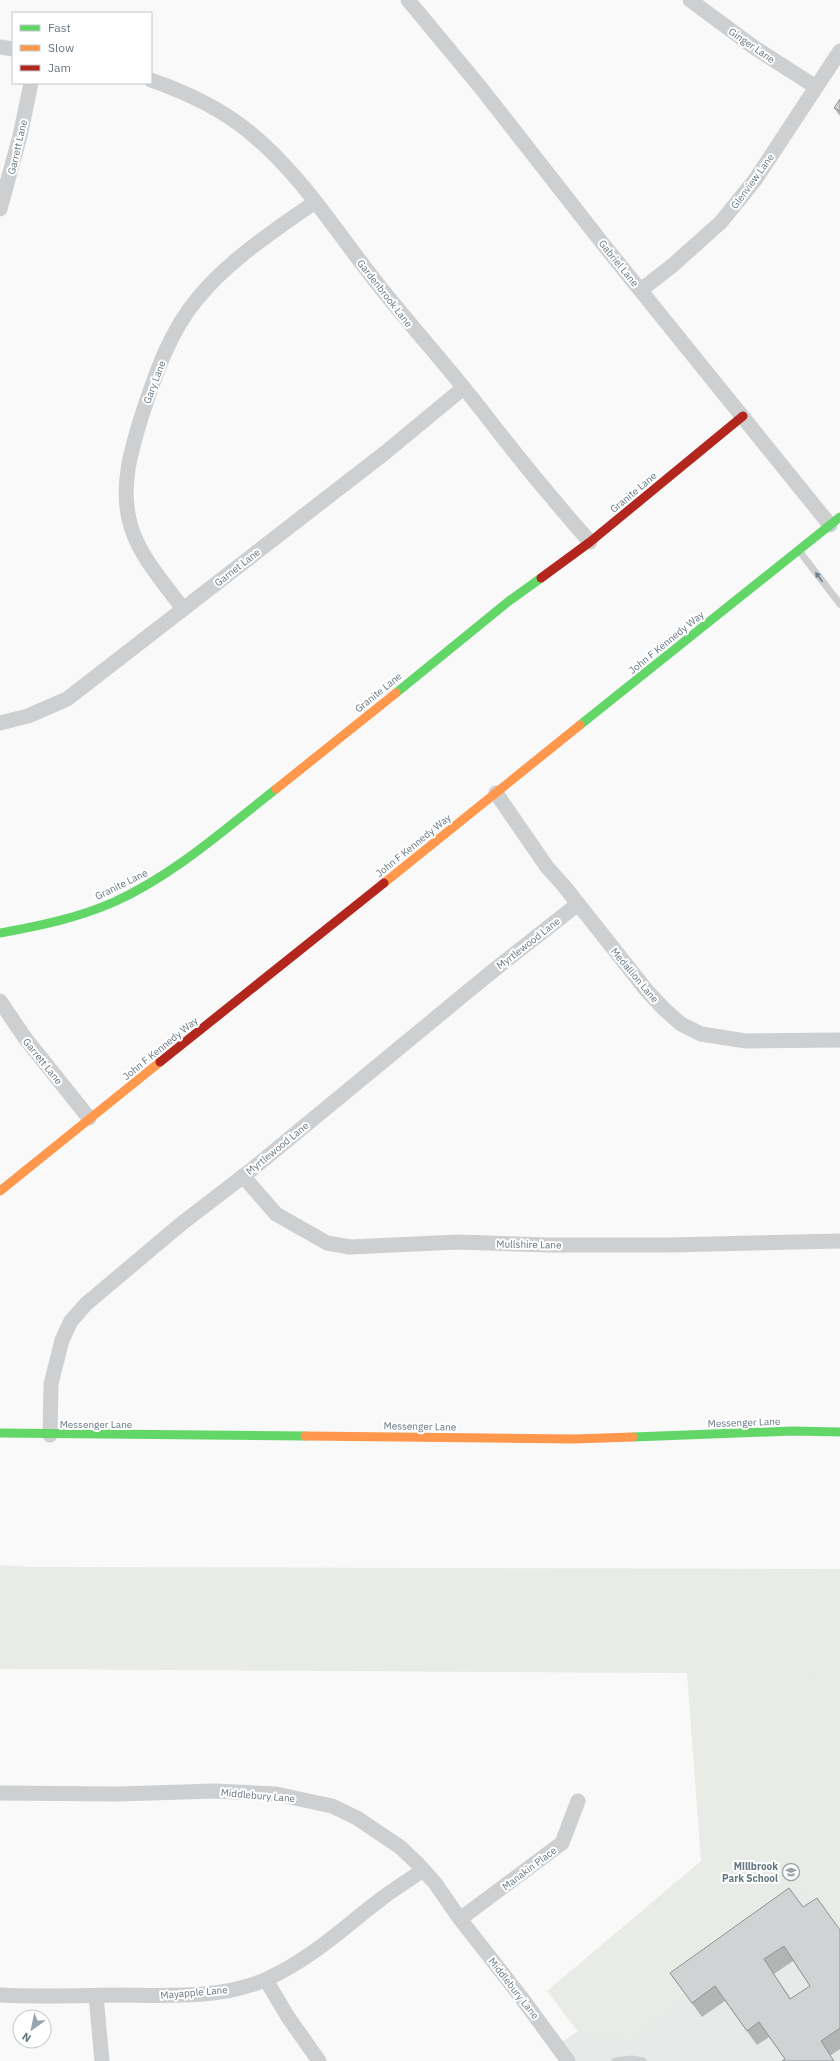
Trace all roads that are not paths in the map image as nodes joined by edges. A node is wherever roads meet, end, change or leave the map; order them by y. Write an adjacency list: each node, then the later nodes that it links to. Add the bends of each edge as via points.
1 (408, 0): 11 (street, Gabriel Lane)
2 (690, 0): 8 (street, Ginger Lane, via 755,48)
3 (0, 47): 4 (street)
4 (12, 49)
5 (840, 51): 8 (street, Glenview Lane)
6 (152, 80): 9 (street, Gardenbrook Lane, via 182,91 247,130 266,147)
7 (31, 84): 10 (street, Garrett Lane)
8 (816, 87): 11 (street, Glenview Lane, via 755,180 721,222)
9 (315, 202): 12 (street, Gardenbrook Lane); 18 (street, Gary Lane, via 235,261 198,298 170,343 152,385 136,434 126,478 129,520 145,556)
10 (0, 209)
11 (641, 290): 13 (street, Gabriel Lane)
12 (462, 389): 15 (street, Gardenbrook Lane, via 530,474); 18 (street, Garnet Lane, via 392,447)
13 (743, 416): 14 (street, Gabriel Lane); 15 (street, Granite Lane)
14 (835, 521): 16 (street, John F Kennedy Way)
15 (590, 542): 22 (street, Granite Lane, via 509,601 219,834 157,878 114,902 72,917)
16 (799, 550): 17 (lane, one-way to 16); 20 (street, John F Kennedy Way)
17 (840, 603)
18 (183, 609): 19 (street, Garnet Lane, via 67,699 28,716)
19 (0, 723)
20 (496, 793): 21 (street, Medallion Lane, via 533,849); 25 (street, John F Kennedy Way)
21 (578, 904): 24 (street, Medallion Lane, via 647,991 681,1024 701,1034 746,1041); 26 (street, Myrtlewood Lane)
22 (0, 933)
23 (2, 1010): 25 (street, Garrett Lane)
24 (840, 1040)
25 (89, 1118): 27 (street, John F Kennedy Way)
26 (243, 1176): 28 (street, Mullshire Lane, via 276,1214 327,1243 350,1247 458,1242 670,1245); 31 (street, Myrtlewood Lane, via 175,1228 86,1304 71,1321 62,1340 51,1384)
27 (0, 1191)
28 (840, 1240)
29 (840, 1432): 31 (street, Messenger Lane, via 574,1439)
30 (0, 1433): 31 (street, Messenger Lane)
31 (50, 1435)
32 (0, 1794): 34 (street, Middlebury Lane, via 215,1792 276,1794 305,1799 332,1806 357,1818 400,1847)
33 (578, 1801): 35 (street, Manakin Place, via 562,1843)
34 (423, 1870): 35 (street, Middlebury Lane, via 435,1882); 36 (street, Mayapple Lane, via 306,1958)
35 (460, 1919): 41 (street, Middlebury Lane)
36 (266, 1980): 38 (street, Mayapple Lane, via 217,1992); 40 (street)
37 (0, 1995): 38 (street, Mayapple Lane)
38 (96, 1996): 39 (street)
39 (102, 2061)
40 (319, 2061)
41 (568, 2061)
42 (615, 2061): 43 (lane)
43 (643, 2061)

